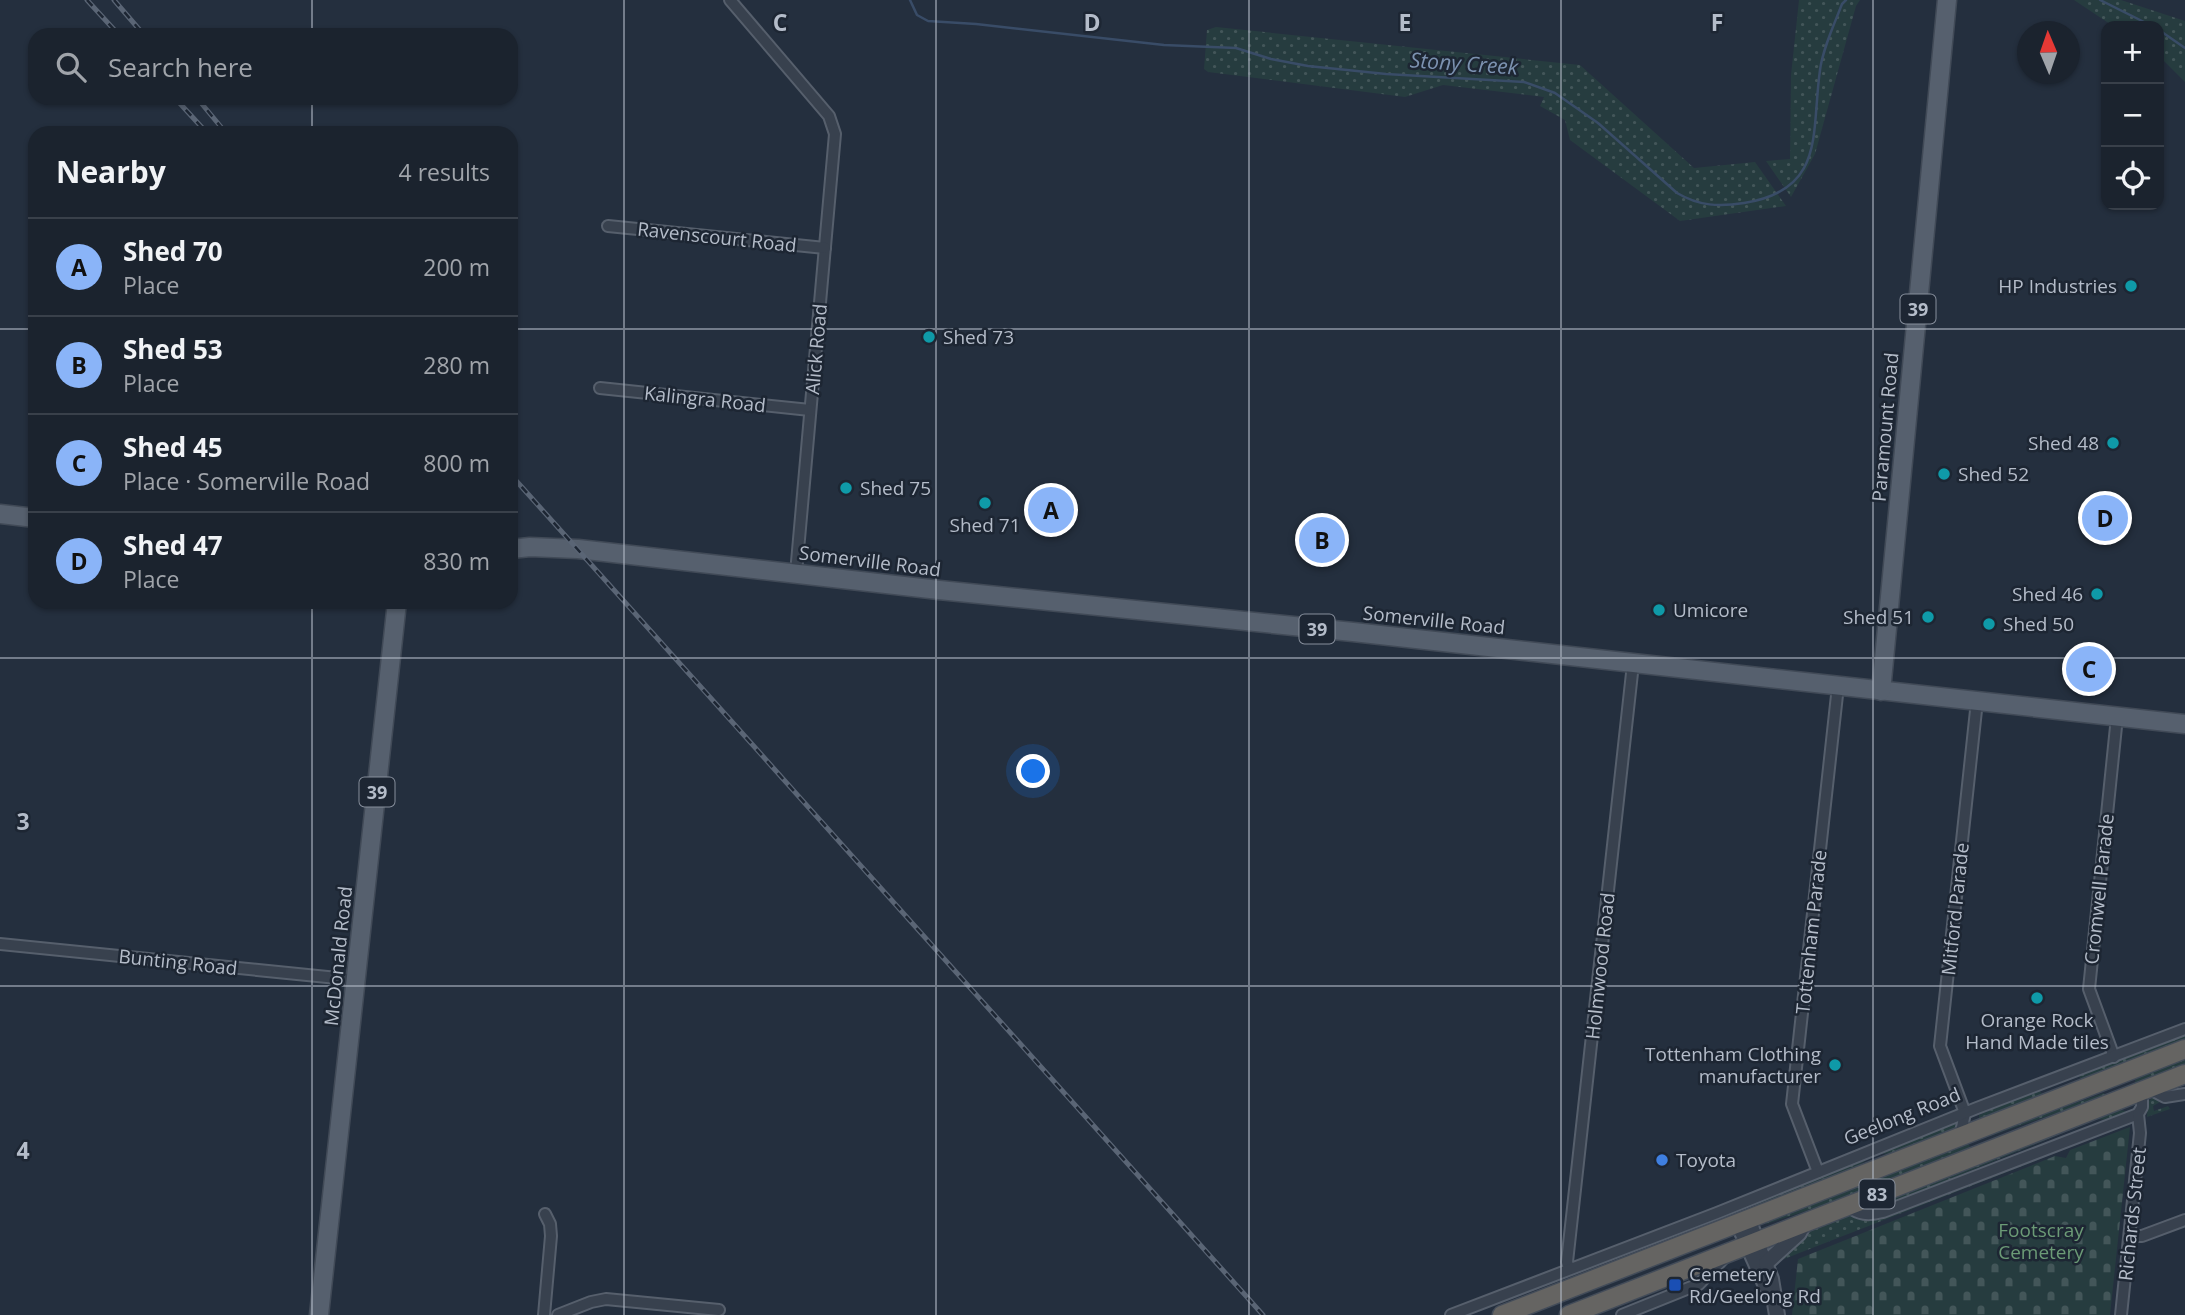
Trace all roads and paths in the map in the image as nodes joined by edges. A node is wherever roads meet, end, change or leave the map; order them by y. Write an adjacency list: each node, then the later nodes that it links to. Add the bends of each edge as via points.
1 (730, 0): 4 (street, Alick Road, via 834,126)
2 (1947, 0): 14 (main road, Paramount Road / 39)
3 (608, 226): 4 (street, Ravenscourt Road)
4 (825, 248): 6 (street, Alick Road)
5 (600, 388): 6 (street, Kalingra Road)
6 (810, 410): 10 (street, Alick Road)
7 (0, 514): 8 (main road)
8 (28, 517)
9 (518, 549): 10 (main road, Somerville Road / 39, via 578,549)
10 (796, 573): 12 (main road, Somerville Road / 39)
11 (396, 609): 19 (main road, McDonald Road / 39)
12 (1633, 664): 13 (main road, Somerville Road / 39); 43 (street, Holmwood Road)
13 (1838, 686): 14 (main road, Somerville Road / 39); 31 (street, Tottenham Parade, via 1792,1104)
14 (1881, 691): 15 (main road, Somerville Road)
15 (1977, 701): 16 (main road, Somerville Road); 27 (street, Mitford Parade, via 1940,1046)
16 (2118, 717): 17 (main road, Somerville Road); 22 (street, Cromwell Parade, via 2089,989)
17 (2185, 724)
18 (0, 944): 19 (street, Bunting Road)
19 (357, 980): 46 (main road, McDonald Road / 39)
20 (2185, 1029): 22 (street, Geelong Road)
21 (2185, 1049): 24 (highway, Geelong Road / 83)
22 (2114, 1057): 27 (street, Geelong Road)
23 (2185, 1074): 25 (highway, 83)
24 (2118, 1075): 25 (highway); 29 (highway, Geelong Road / 83)
25 (2138, 1093): 26 (street); 28 (street, Richards Street, via 2142,1107); 28 (street, via 2132,1111); 30 (highway, 83)
26 (2185, 1094)
27 (1965, 1113): 29 (street); 29 (street); 31 (street, Geelong Road)
28 (2138, 1114): 32 (street, via 1882,1212 1865,1215); 37 (street, Richards Street)
29 (1973, 1132): 30 (highway, via 1975,1139); 34 (highway, Geelong Road / 83)
30 (1997, 1147): 32 (highway, 83)
31 (1818, 1172): 34 (street, Geelong Road)
32 (1847, 1206): 36 (highway, 83)
33 (545, 1214): 47 (street, via 551,1236)
34 (1739, 1216): 38 (street, Geelong Road); 39 (street); 41 (highway, Geelong Road / 83)
35 (2185, 1220): 37 (street)
36 (1804, 1222): 39 (highway, 83); 42 (street, via 1799,1233)
37 (2130, 1236): 54 (street, Richards Street)
38 (1636, 1243): 41 (street); 43 (street, Geelong Road)
39 (1752, 1243): 40 (highway, 83); 42 (street); 44 (street)
40 (1729, 1252): 51 (highway, 83); 52 (street, via 1699,1284)
41 (1656, 1255): 50 (highway, Geelong Road / 83)
42 (1766, 1263): 44 (street)
43 (1569, 1268): 49 (street, Geelong Road)
44 (1772, 1293): 53 (street)
45 (719, 1310): 48 (street, via 606,1299)
46 (320, 1315)
47 (544, 1315)
48 (558, 1315)
49 (1451, 1315)
50 (1502, 1315)
51 (1569, 1315)
52 (1622, 1315)
53 (1777, 1315)
54 (2121, 1315)

